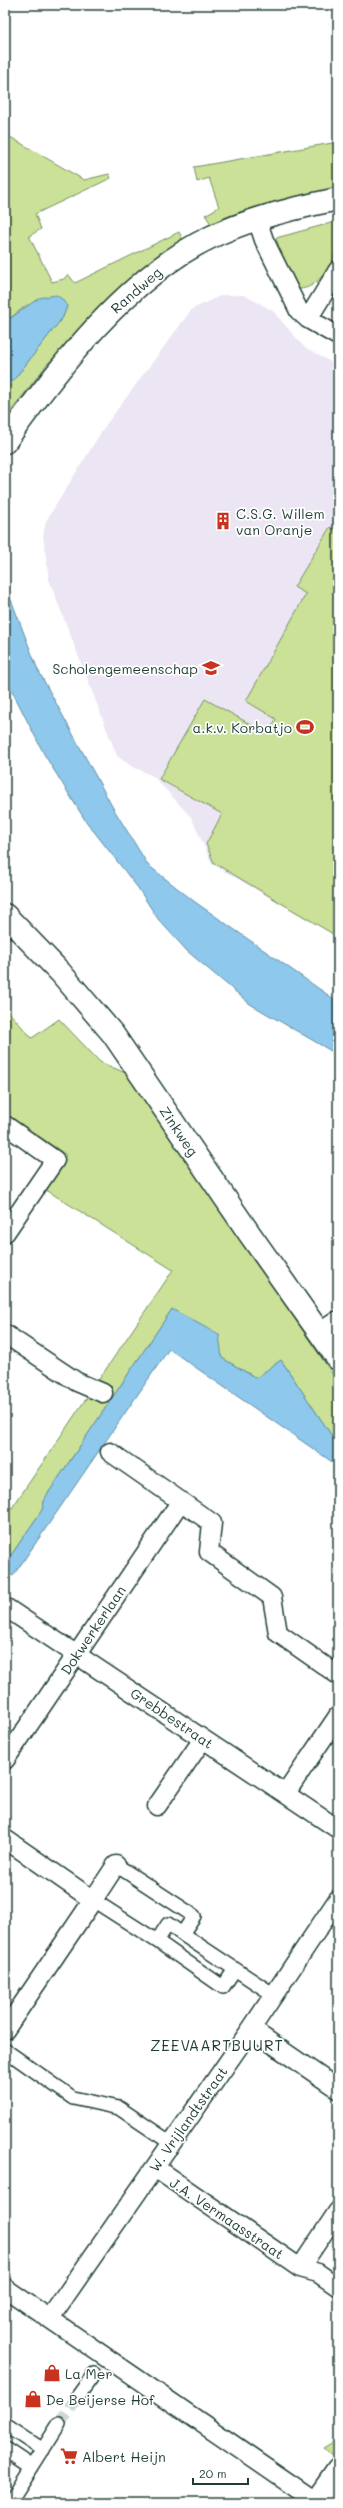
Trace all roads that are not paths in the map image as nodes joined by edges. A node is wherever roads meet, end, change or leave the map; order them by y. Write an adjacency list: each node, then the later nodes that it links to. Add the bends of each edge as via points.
1 (338, 199): 2 (street, Randweg)
2 (257, 219): 4 (street, via 264,240 292,298 299,311); 6 (street, Randweg, via 211,237 147,278 97,326)
3 (338, 270): 4 (street)
4 (308, 319): 5 (street)
5 (338, 336)
6 (5, 442)
7 (5, 915): 11 (street, Zinkweg, via 60,972 113,1034)
8 (5, 1125): 9 (street, via 55,1160)
9 (5, 1233)
10 (338, 1320): 11 (street)
11 (320, 1332): 13 (street, Zinkweg)
12 (5, 1334): 14 (street, via 77,1382)
13 (338, 1359)
14 (103, 1394)
15 (110, 1452): 16 (street)
16 (181, 1501): 18 (street, Dokwerkerlaan); 19 (street, via 212,1523 209,1552 272,1597 278,1633)
17 (5, 1607): 18 (street, Grebbestraat)
18 (77, 1654): 21 (street, Grebbestraat); 22 (street, Dokwerkerlaan)
19 (338, 1675)
20 (338, 1716): 23 (street)
21 (203, 1739): 23 (street, Grebbestraat); 24 (street)
22 (5, 1760)
23 (286, 1793): 25 (street, Grebbestraat)
24 (157, 1806)
25 (338, 1829)
26 (5, 1839): 29 (street)
27 (116, 1865): 29 (street); 30 (street, via 194,1916)
28 (338, 1899): 33 (street, W. Vrijlandtstraat)
29 (93, 1900): 31 (street); 35 (street)
30 (182, 1934): 31 (street, via 168,1924); 32 (street)
31 (157, 1941): 32 (street, via 223,1987)
32 (235, 1969): 33 (street)
33 (274, 1995): 34 (street, W. Vrijlandtstraat)
34 (251, 2029): 37 (street); 38 (street, W. Vrijlandtstraat)
35 (5, 2030)
36 (5, 2050): 38 (street, via 73,2098 119,2108)
37 (338, 2089)
38 (171, 2143): 39 (street, W. Vrijlandtstraat)
39 (155, 2168): 41 (street, J.A. Vermaasstraat); 44 (street, W. Vrijlandtstraat)
40 (338, 2211): 41 (street)
41 (300, 2268): 42 (street, J.A. Vermaasstraat, via 318,2273)
42 (338, 2287)
43 (5, 2288): 44 (street)
44 (50, 2318): 54 (street)
45 (94, 2374): 46 (street)
46 (78, 2396)
47 (5, 2424): 50 (street)
48 (59, 2424): 50 (street)
49 (5, 2449): 51 (street)
50 (43, 2450): 51 (street)
51 (32, 2468): 53 (street)
52 (338, 2470): 54 (street)
53 (9, 2503)
54 (316, 2503)

